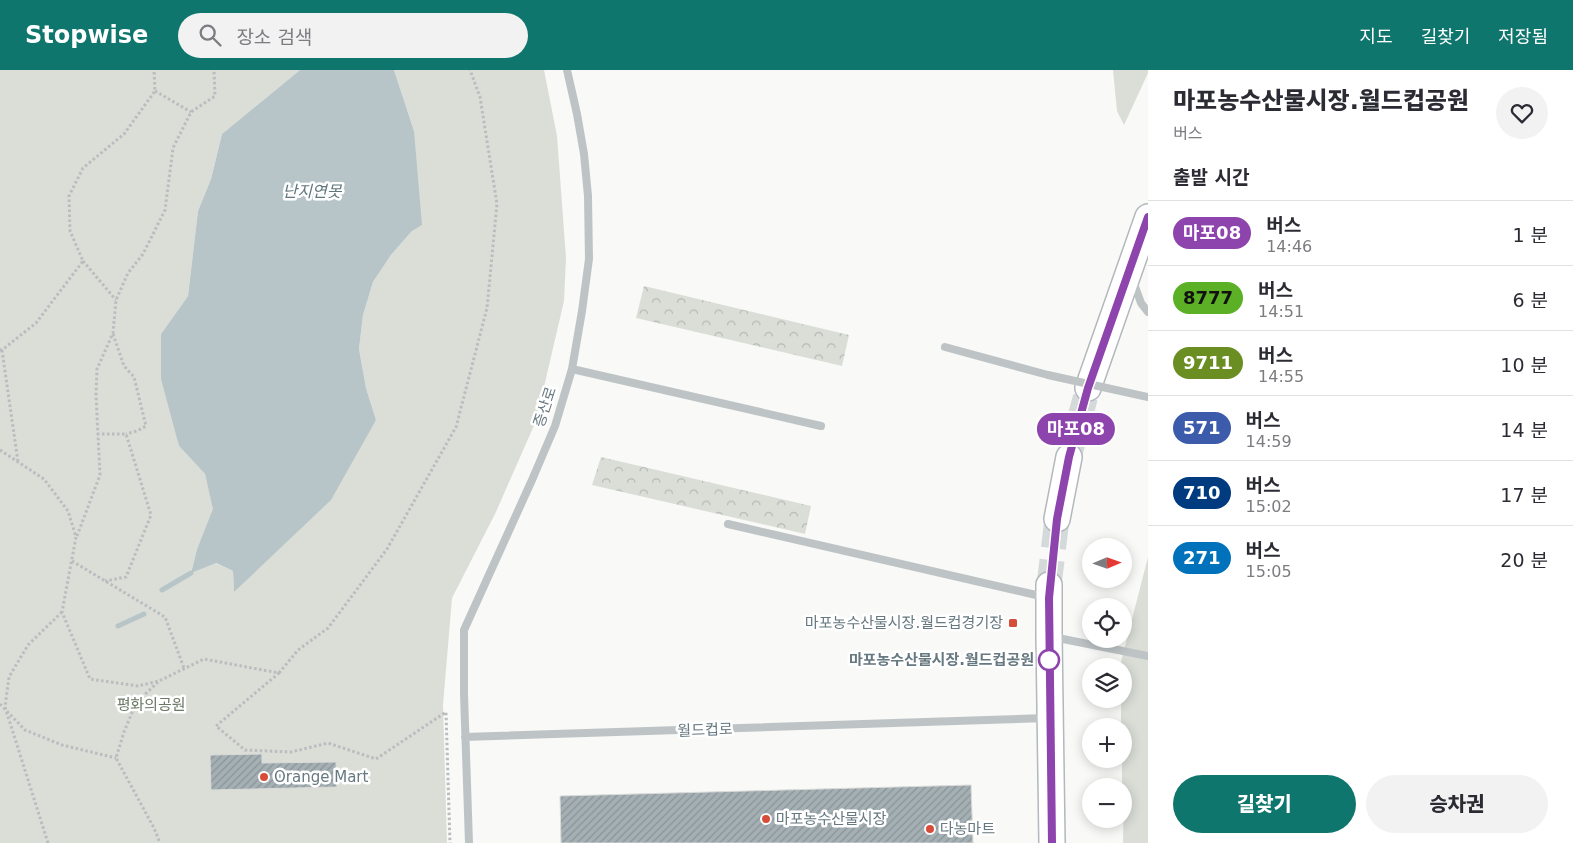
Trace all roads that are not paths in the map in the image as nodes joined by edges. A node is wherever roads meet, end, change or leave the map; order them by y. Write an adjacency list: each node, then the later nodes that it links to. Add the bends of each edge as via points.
1 (567, 70): 6 (lane, 증산로, via 588,196 588,259)
2 (1148, 217): 3 (main road)
3 (1130, 268): 4 (lane, via 1141,303); 7 (main road)
4 (1148, 312)
5 (945, 348): 8 (lane, bridge)
6 (572, 369): 9 (lane); 17 (lane, 증산로, via 555,426 464,630)
7 (1088, 388)
8 (1148, 397)
9 (821, 426)
10 (1069, 457): 11 (main road)
11 (1057, 519)
12 (728, 524): 13 (lane)
13 (1049, 592): 14 (main road)
14 (1049, 636): 15 (lane); 16 (main road)
15 (1148, 656)
16 (1050, 718): 17 (lane, 월드컵로); 19 (main road)
17 (465, 737): 18 (lane)
18 (469, 843)
19 (1052, 843)

